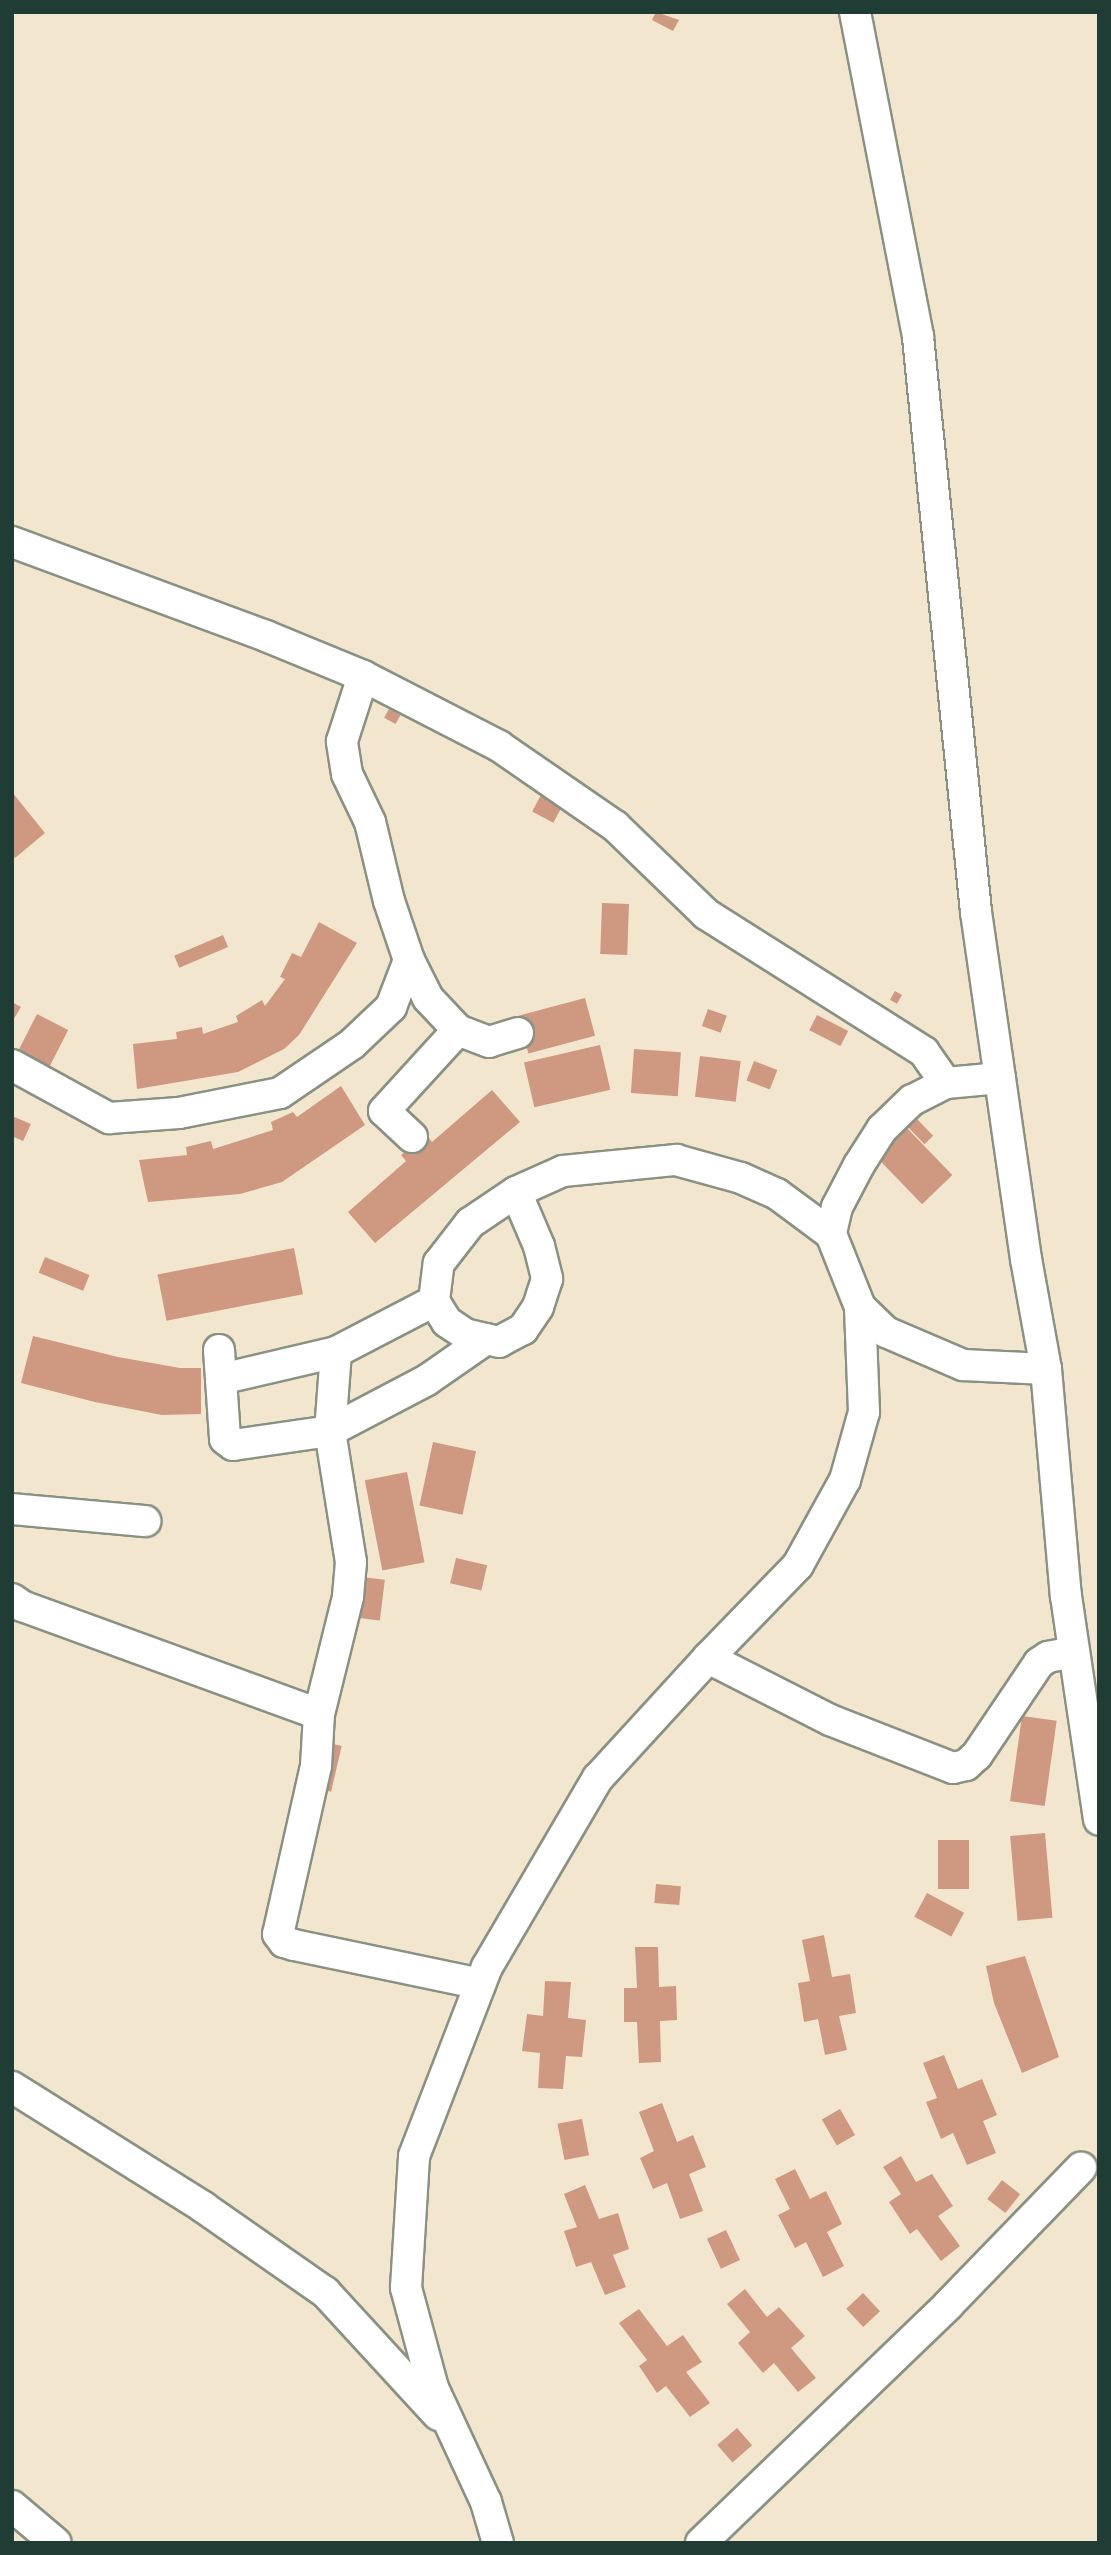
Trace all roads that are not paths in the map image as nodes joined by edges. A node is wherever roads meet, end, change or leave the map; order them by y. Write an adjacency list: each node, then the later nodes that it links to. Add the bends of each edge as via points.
1 (855, 12): 8 (street, via 918,337 976,912)
2 (12, 542): 3 (street)
3 (363, 676): 4 (street, via 342,741 346,774 370,822); 9 (street, via 499,746 615,826 706,914 924,1052)
4 (409, 960): 5 (street, via 428,998); 7 (street, via 391,1007 352,1044 280,1093 179,1113 109,1118)
5 (458, 1030): 6 (street, via 489,1042); 10 (street, via 384,1111)
6 (517, 1032)
7 (12, 1065)
8 (1000, 1078): 9 (street); 17 (street)
9 (946, 1083): 12 (street, via 912,1100 882,1129 837,1207)
10 (412, 1137)
11 (516, 1192): 12 (street, via 563,1171 676,1160 741,1178 777,1194); 13 (street, via 470,1223 439,1263); 15 (street, via 539,1246 547,1279 538,1307 523,1329 499,1342)
12 (831, 1234): 14 (street)
13 (434, 1301): 15 (street, via 447,1322 465,1334); 16 (street)
14 (860, 1307): 17 (street, via 886,1332 963,1365); 23 (street, via 864,1412 845,1480 798,1565)
15 (486, 1339): 18 (street, via 428,1380)
16 (336, 1352): 18 (street); 18 (street, via 220,1364 225,1439 229,1443)
17 (1046, 1369): 22 (street)
18 (330, 1431): 24 (street, via 351,1562 348,1597)
19 (12, 1509): 20 (street)
20 (145, 1521)
21 (12, 1599): 24 (street)
22 (1074, 1652): 23 (street, via 1039,1663 977,1755 966,1765 953,1768 830,1720); 25 (street)
23 (708, 1658): 26 (street, via 598,1778)
24 (319, 1714): 26 (street, via 316,1766 278,1934 294,1945)
25 (1099, 1820)
26 (480, 1984): 29 (street, via 414,2156 406,2288 433,2388)
27 (12, 2087): 29 (street, via 204,2207 325,2292)
28 (1081, 2168): 33 (street)
29 (453, 2430): 32 (street, via 486,2502)
30 (12, 2507): 31 (street)
31 (56, 2543)
32 (498, 2543)
33 (701, 2543)

